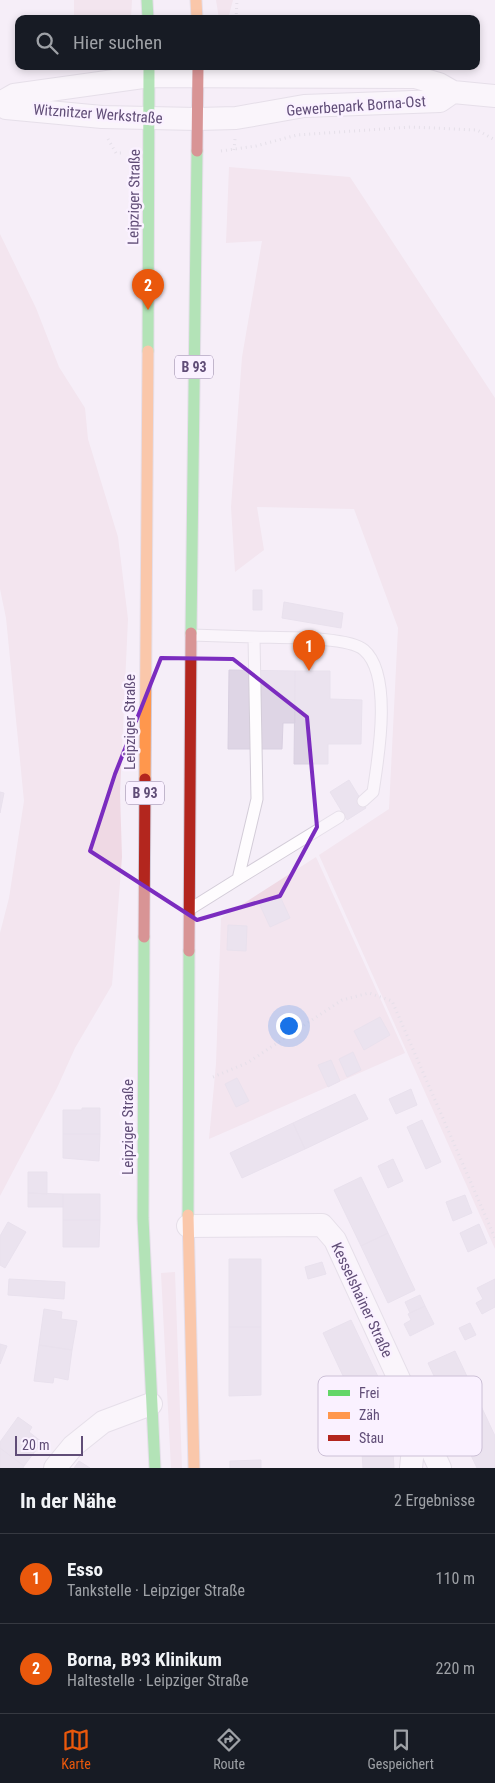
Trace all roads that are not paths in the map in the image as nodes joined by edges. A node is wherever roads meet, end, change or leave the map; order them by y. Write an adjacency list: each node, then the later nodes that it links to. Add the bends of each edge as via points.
1 (147, 0): 3 (main road)
2 (196, 0): 4 (main road)
3 (148, 15)
4 (197, 15)
5 (150, 71): 6 (street, Witznitzer Werkstraße); 9 (street, Witznitzer Werkstraße, via 14,95); 10 (main road, Leipziger Straße / B 93)
6 (198, 71): 7 (street, Gewerbepark Borna-Ost, via 415,78 439,84); 11 (main road, B 93)
7 (453, 92): 8 (street, Gewerbepark Borna-Ost); 11 (street, Gewerbepark Borna-Ost, via 440,101 304,106 236,118)
8 (495, 96)
9 (1, 102): 10 (street, Witznitzer Werkstraße, via 6,108)
10 (150, 119): 11 (street, Witznitzer Werkstraße); 20 (main road, Leipziger Straße / B 93, via 143,1218)
11 (198, 119): 12 (main road, B 93)
12 (191, 635): 13 (lane); 17 (main road, B 93)
13 (254, 637): 14 (lane, via 339,641 364,650 375,668 382,694 373,792); 16 (lane, via 257,799)
14 (363, 801)
15 (339, 817): 16 (lane)
16 (238, 879): 17 (lane)
17 (190, 909): 18 (main road, B 93)
18 (188, 1226): 19 (street, Kesselshainer Straße, via 322,1225 335,1240); 25 (main road, B 93)
19 (397, 1376)
20 (151, 1404): 22 (main road, Leipziger Straße / B 93); 23 (street, via 103,1422 73,1446)
21 (434, 1456): 26 (street, Kesselshainer Straße)
22 (155, 1465): 24 (lane)
23 (55, 1468)
24 (141, 1468)
25 (194, 1468)
26 (440, 1468)

